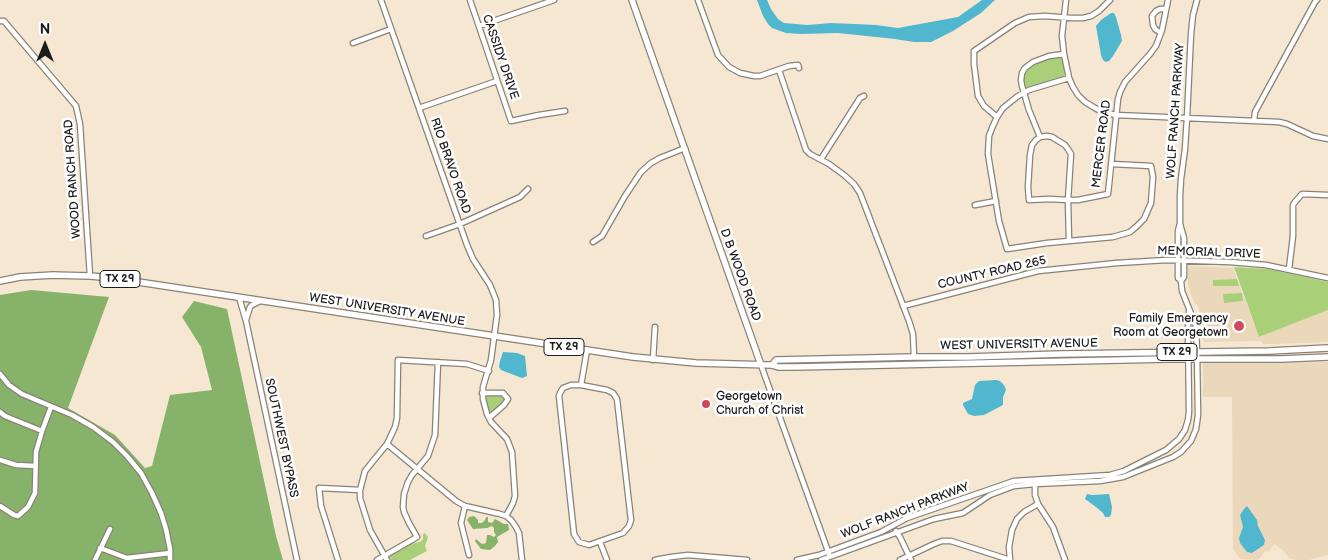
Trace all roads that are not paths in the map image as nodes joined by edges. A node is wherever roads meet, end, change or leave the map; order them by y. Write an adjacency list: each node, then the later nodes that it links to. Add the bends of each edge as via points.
1 (381, 0): 15 (street, RIO BRAVO ROAD)
2 (470, 0): 14 (street, CASSIDY DRIVE)
3 (554, 0): 14 (street)
4 (632, 0): 33 (main road, D B WOOD ROAD)
5 (698, 0): 20 (street, via 715,47 725,64 749,76)
6 (1066, 0): 12 (street)
7 (1110, 0): 12 (street, via 1091,16)
8 (1168, 0): 11 (street, MERCER ROAD)
9 (1197, 0): 29 (street, WOLF RANCH PARKWAY, via 1191,34)
10 (1317, 0): 30 (street, via 1255,112)
11 (1166, 9): 16 (street, MERCER ROAD); 16 (street, MERCER ROAD, via 1160,9 1152,16 1155,29)
12 (1064, 17): 18 (street); 28 (street, via 1029,17 974,51 978,96 984,106)
13 (0, 21): 48 (street, WOOD RANCH ROAD, via 4,21 76,106 80,124)
14 (479, 26): 22 (street, CASSIDY DRIVE)
15 (391, 29): 17 (street); 25 (street, RIO BRAVO ROAD)
16 (1162, 33): 27 (street, MERCER ROAD, via 1150,54 1125,82)
17 (353, 43)
18 (1064, 54): 21 (street); 23 (street, via 1049,56 1025,68 1021,80)
19 (799, 68): 20 (street, via 798,65)
20 (779, 70): 34 (street, via 804,144 808,152)
21 (1069, 78): 23 (street); 27 (street, via 1086,102)
22 (498, 81): 25 (street); 26 (street, CASSIDY DRIVE, via 511,121)
23 (1024, 93): 28 (street, via 1009,102); 31 (street)
24 (864, 96): 34 (street)
25 (420, 108): 41 (street, RIO BRAVO ROAD)
26 (565, 111)
27 (1116, 115): 29 (street); 35 (street, MERCER ROAD)
28 (997, 116): 39 (street, via 988,146)
29 (1187, 118): 30 (street); 45 (street, WOLF RANCH PARKWAY, via 1178,231)
30 (1254, 121): 32 (street, via 1279,122)
31 (1040, 137): 38 (street, via 1057,139 1068,149 1071,157); 38 (street, MERCER ROAD, via 1031,149 1029,200)
32 (1328, 139)
33 (684, 148): 44 (street, via 651,163 641,172 602,236); 69 (main road, D B WOOD ROAD)
34 (821, 159): 53 (street, via 860,193)
35 (1112, 164): 38 (street, MERCER ROAD, via 1108,194); 43 (street, via 1151,166 1151,203 1144,219 1130,232 1113,237)
36 (528, 189): 41 (street, via 520,196)
37 (1328, 194): 47 (street, via 1302,194 1295,202)
38 (1068, 200): 43 (street)
39 (996, 202): 40 (street); 43 (street, via 1007,249)
40 (975, 205)
41 (460, 224): 42 (street); 57 (street, RIO BRAVO ROAD, via 471,255 495,296)
42 (426, 236)
43 (1069, 241)
44 (593, 242)
45 (1181, 260): 46 (street, MEMORIAL DRIVE); 47 (street, MEMORIAL DRIVE, via 1254,263); 54 (street, WOLF RANCH PARKWAY, via 1178,278)
46 (1117, 263): 53 (street, COUNTY ROAD 265, via 1038,271)
47 (1289, 269): 49 (street, MEMORIAL DRIVE)
48 (90, 276): 50 (main road, WEST UNIVERSITY AVENUE / TX 29, via 53,275); 51 (main road, WEST UNIVERSITY AVENUE / TX 29)
49 (1328, 278)
50 (0, 281)
51 (239, 297): 52 (main road, WEST UNIVERSITY AVENUE / TX 29); 55 (street, SOUTHWEST BYPASS)
52 (262, 300): 55 (street, via 252,304); 57 (main road, WEST UNIVERSITY AVENUE / TX 29)
53 (903, 306): 62 (street, via 913,334)
54 (1190, 310): 60 (street, WOLF RANCH PARKWAY); 61 (street, WOLF RANCH PARKWAY, via 1196,326)
55 (246, 321): 109 (street, SOUTHWEST BYPASS)
56 (655, 327): 67 (street)
57 (494, 336): 59 (main road, WEST UNIVERSITY AVENUE / TX 29); 73 (street, RIO BRAVO ROAD)
58 (1328, 348): 61 (main road, WEST UNIVERSITY AVENUE / TX 29)
59 (587, 350): 67 (main road, WEST UNIVERSITY AVENUE / TX 29); 75 (street)
60 (1188, 352): 61 (main road, WEST UNIVERSITY AVENUE / TX 29); 63 (main road, WEST UNIVERSITY AVENUE / TX 29); 65 (street, WOLF RANCH PARKWAY)
61 (1197, 352): 66 (street, WOLF RANCH PARKWAY)
62 (914, 357): 63 (main road, WEST UNIVERSITY AVENUE / TX 29); 71 (main road, WEST UNIVERSITY AVENUE / TX 29, via 776,360); 72 (main road)
63 (958, 357): 70 (main road)
64 (1328, 357): 66 (main road, WEST UNIVERSITY AVENUE / TX 29)
65 (1189, 359): 66 (main road, WEST UNIVERSITY AVENUE / TX 29); 70 (main road, WEST UNIVERSITY AVENUE / TX 29); 77 (street, WOLF RANCH PARKWAY)
66 (1198, 359): 78 (street, WOLF RANCH PARKWAY)
67 (653, 360): 69 (main road, WEST UNIVERSITY AVENUE / TX 29)
68 (438, 362): 73 (street, via 467,364); 83 (street, via 398,360 396,423); 87 (street, via 435,435 428,456)
69 (761, 364): 71 (main road, WEST UNIVERSITY AVENUE / TX 29); 101 (street, D B WOOD ROAD)
70 (936, 364): 72 (main road, WEST UNIVERSITY AVENUE / TX 29)
71 (772, 365): 72 (main road, WEST UNIVERSITY AVENUE / TX 29)
72 (891, 365)
73 (489, 371): 76 (street, RIO BRAVO ROAD)
74 (0, 374): 79 (street, via 22,394)
75 (581, 385): 98 (street, via 566,386 559,396 574,534 583,544); 98 (street, via 610,391 617,401 630,523 623,533)
76 (482, 393): 81 (street); 81 (street, via 503,393 508,399)
77 (1189, 400): 78 (street); 86 (street, WOLF RANCH PARKWAY, via 1187,423 1176,442)
78 (1198, 400): 88 (street, WOLF RANCH PARKWAY, via 1197,425 1185,448 1173,457)
79 (51, 407): 82 (street); 100 (street, via 93,427 132,462 158,507)
80 (0, 412): 82 (street)
81 (489, 418): 94 (street, via 507,439 512,452 515,496)
82 (42, 430): 85 (street)
83 (387, 444): 87 (street); 90 (street, via 365,472)
84 (0, 460): 85 (street)
85 (35, 466): 92 (street, via 35,493 28,507 18,516)
86 (1135, 466): 88 (street); 89 (street, WOLF RANCH PARKWAY, via 1106,476)
87 (417, 469): 93 (street); 103 (street, via 408,482 403,507 418,537)
88 (1137, 472): 89 (street, WOLF RANCH PARKWAY, via 1100,481)
89 (1035, 482): 91 (street); 95 (street, WOLF RANCH PARKWAY, via 1010,482); 97 (street, WOLF RANCH PARKWAY, via 988,496 960,514)
90 (360, 490): 103 (street, via 370,530); 110 (street, via 319,488 321,506)
91 (1038, 504): 105 (street, via 1017,519 1009,547 1010,560 951,541 934,544); 119 (street, via 1053,527)
92 (0, 506)
93 (465, 506): 94 (street); 102 (street, via 461,523)
94 (506, 516): 112 (street, via 518,530)
95 (894, 525): 97 (street); 101 (street, WOLF RANCH PARKWAY)
96 (110, 529): 99 (street)
97 (896, 532): 101 (street, WOLF RANCH PARKWAY); 105 (street)
98 (600, 542): 113 (street)
99 (100, 548): 106 (street); 107 (street)
100 (170, 553): 106 (street); 108 (street)
101 (829, 554): 116 (street, WOLF RANCH PARKWAY); 117 (street, WOLF RANCH PARKWAY)
102 (470, 555)
103 (386, 558): 111 (street)
104 (688, 558): 114 (street); 115 (street)
105 (910, 558): 118 (street)
106 (126, 559)
107 (95, 560)
108 (170, 560)
109 (297, 560)
110 (338, 560)
111 (377, 560)
112 (522, 560)
113 (607, 560)
114 (655, 560)
115 (746, 560)
116 (798, 560)
117 (821, 560)
118 (900, 560)
119 (1065, 560)

